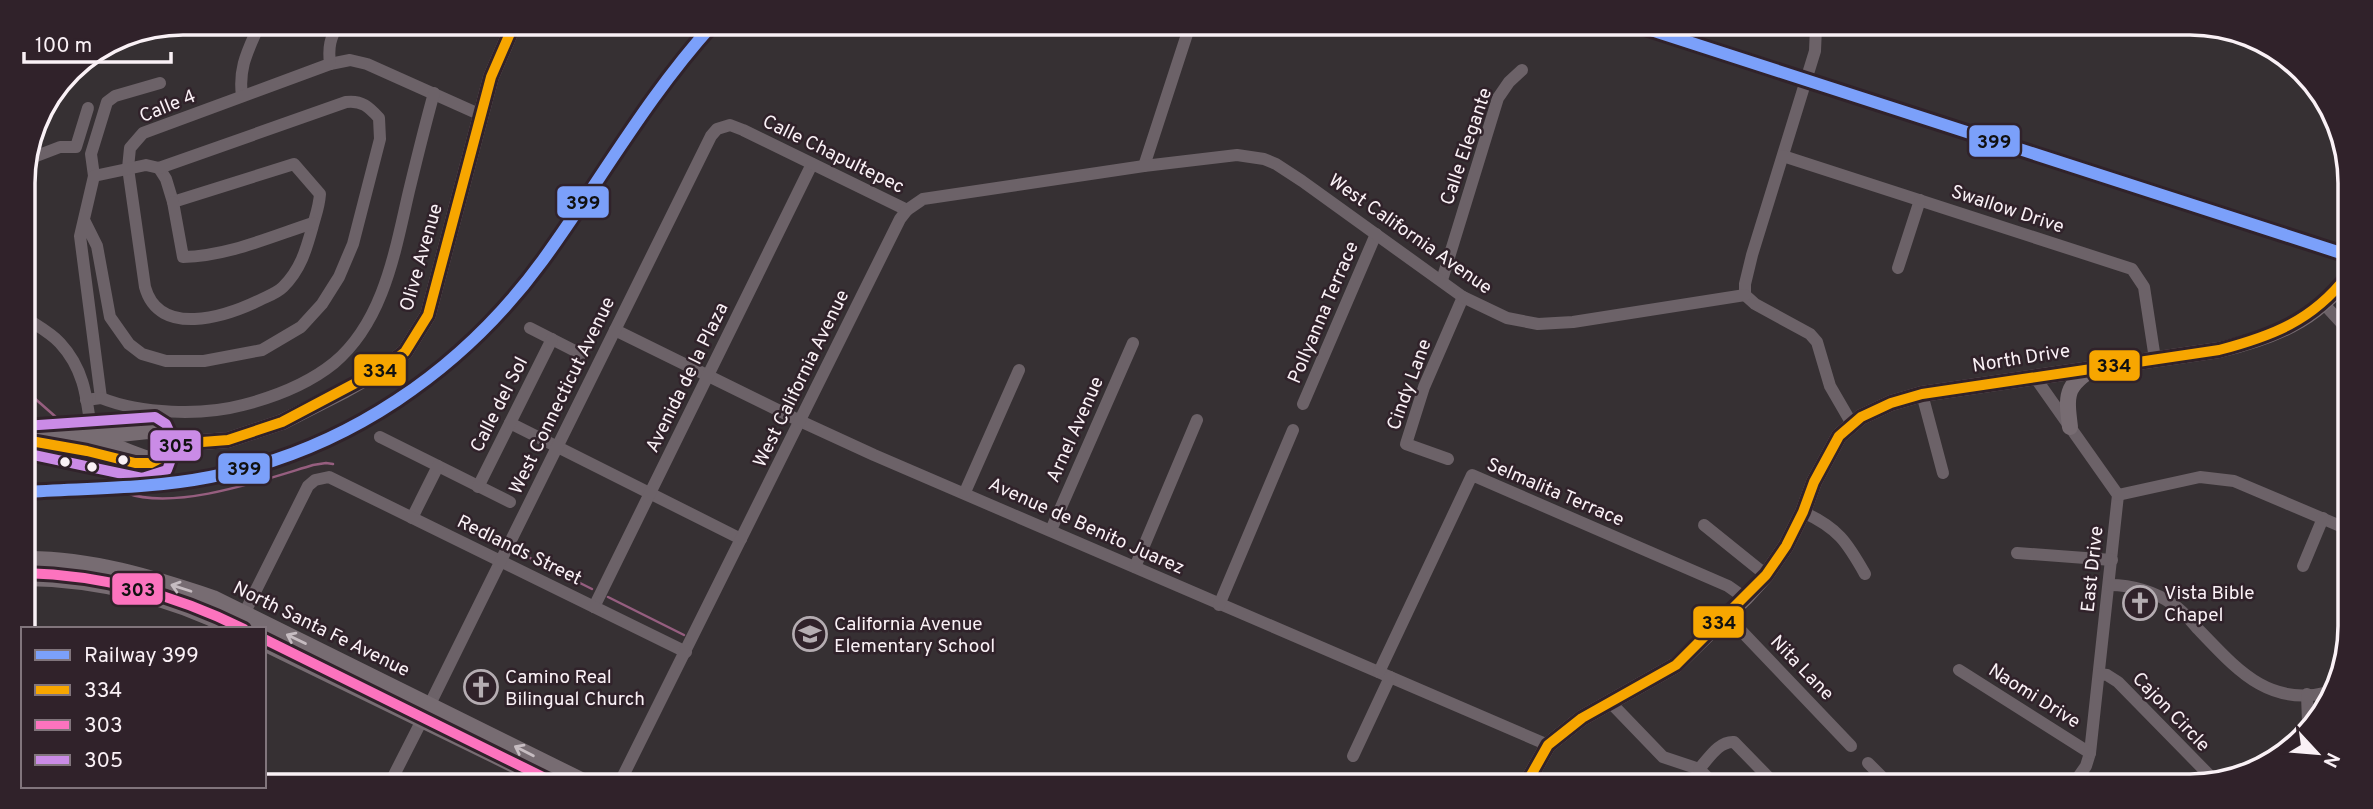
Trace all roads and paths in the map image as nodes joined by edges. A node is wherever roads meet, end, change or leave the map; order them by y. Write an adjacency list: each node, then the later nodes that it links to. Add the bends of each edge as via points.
1 (255, 35): 10 (street, via 243,61)
2 (332, 35): 6 (street)
3 (509, 35): 12 (main road, Olive Avenue)
4 (1187, 35): 17 (street)
5 (1816, 35): 15 (street, via 1815,51)
6 (330, 64): 9 (street, Calle 4, via 357,61); 10 (street, Calle 4)
7 (1522, 70): 28 (street, Calle Elegante, via 1498,98)
8 (160, 83): 20 (street, via 107,102 91,153)
9 (434, 93): 12 (street, Calle 4); 46 (street, via 382,293 365,328 333,364 267,399 225,410 172,412)
10 (242, 96): 18 (street, Calle 4, via 143,133 130,148)
11 (88, 108): 14 (street, via 76,147)
12 (481, 115): 59 (main road, Olive Avenue, via 428,315 405,352 355,385 282,422 228,440)
13 (743, 130): 16 (street, Calle Chapultepec); 36 (street, West Connecticut Avenue, via 730,125 711,136)
14 (38, 156)
15 (1783, 156): 21 (street, Swallow Drive); 30 (street, via 1752,255)
16 (813, 164): 23 (street, Calle Chapultepec); 43 (street, Avenida de la Plaza)
17 (1144, 166): 23 (street, West California Avenue, via 923,200); 26 (street, West California Avenue, via 1237,155 1264,159)
18 (128, 168): 19 (street, via 146,164); 20 (street); 25 (street, via 149,301 179,319 220,316 281,290 299,268)
19 (159, 168): 22 (street); 24 (street, via 346,102 368,106 379,118 380,139 353,244 339,277 302,327 262,351 204,361 166,361 142,354 110,317 97,246)
20 (94, 176): 24 (street)
21 (1920, 200): 27 (street); 40 (street, Swallow Drive, via 2132,269 2144,287)
22 (173, 202): 25 (street, via 183,257 236,249); 25 (street, via 294,164 320,194)
23 (907, 210): 50 (street, West California Avenue)
24 (84, 220): 46 (street, via 80,236)
25 (313, 223)
26 (1376, 234): 28 (street, West California Avenue); 48 (street, Pollyanna Terrace)
27 (1898, 268)
28 (1442, 280): 31 (street, West California Avenue)
29 (2338, 286): 32 (main road, North Drive)
30 (1745, 295): 31 (street, West California Avenue, via 1538,324 1507,318); 52 (street, via 1810,334 1830,386)
31 (1463, 297): 61 (street, Cindy Lane, via 1424,387 1406,444)
32 (2323, 303): 33 (street); 40 (main road, North Drive, via 2287,328 2254,341)
33 (2338, 319)
34 (35, 325): 47 (street, via 59,341 73,360)
35 (530, 328): 37 (street)
36 (615, 330): 43 (street, Avenue de Benito Juarez); 60 (street, West Connecticut Avenue)
37 (552, 339): 39 (street); 51 (street, Calle del Sol)
38 (1133, 343): 75 (street, Arnel Avenue)
39 (581, 354)
40 (2155, 359): 41 (main road, North Drive)
41 (2095, 367): 44 (main road, North Drive); 53 (main road, via 2081,377 2067,398)
42 (1018, 370): 67 (street)
43 (708, 375): 50 (street, Avenue de Benito Juarez); 66 (street, Avenida de la Plaza)
44 (2035, 376): 45 (main road, North Drive); 53 (street)
45 (1922, 394): 52 (main road, North Drive, via 1891,403); 64 (street)
46 (101, 398): 47 (street)
47 (86, 400): 57 (street)
48 (1303, 404)
49 (1197, 420): 82 (street)
50 (800, 422): 67 (street, Avenue de Benito Juarez); 76 (street, West California Avenue)
51 (510, 423): 60 (street); 65 (street, Calle del Sol)
52 (1852, 424): 70 (main road, via 1826,457)
53 (2070, 427): 68 (street)
54 (1293, 430): 90 (street)
55 (154, 431): 57 (main road, Olive Avenue); 59 (main road, Olive Avenue); 62 (main road, via 162,447)
56 (380, 437): 63 (street)
57 (92, 438): 58 (main road, Olive Avenue); 62 (main road, Olive Avenue)
58 (35, 440)
59 (189, 443): 62 (main road, Olive Avenue)
60 (558, 446): 66 (street); 80 (street, West Connecticut Avenue)
61 (1448, 459)
62 (157, 460)
63 (438, 466): 65 (street); 72 (street)
64 (1943, 473)
65 (478, 487): 69 (street)
66 (650, 492): 76 (street); 91 (street, Avenida de la Plaza)
67 (965, 492): 75 (street, Avenue de Benito Juarez)
68 (2118, 495): 71 (street, via 2200,477 2234,481); 78 (street, East Drive)
69 (510, 502)
70 (1803, 512): 83 (street, via 1825,522 1848,544); 85 (main road)
71 (2323, 517): 73 (street); 81 (street)
72 (412, 518): 80 (street, Redlands Street); 92 (street, Redlands Street, via 328,477 315,480)
73 (2338, 524)
74 (1704, 525): 85 (street)
75 (1051, 530): 82 (street, Avenue de Benito Juarez)
76 (741, 539): 97 (street, West California Avenue)
77 (2017, 553): 78 (street)
78 (2112, 559): 88 (street, East Drive)
79 (35, 560): 84 (main road, North Santa Fe Avenue)
80 (501, 561): 91 (street, Redlands Street); 104 (street, West Connecticut Avenue)
81 (2303, 566)
82 (1135, 567): 90 (street, Avenue de Benito Juarez)
83 (1865, 574)
84 (139, 575): 87 (main road); 92 (main road, North Santa Fe Avenue, one-way to 84, via 213,598)
85 (1766, 575): 89 (main road)
86 (35, 578): 87 (main road, North Santa Fe Avenue)
87 (82, 580): 94 (main road, North Santa Fe Avenue, via 176,604)
88 (2109, 585): 99 (street, East Drive); 102 (street, via 2151,591 2176,606 2254,682 2283,694)
89 (1745, 598): 93 (main road); 100 (street, Selmalita Terrace, via 1728,586 1472,475)
90 (1219, 605): 100 (street, Avenue de Benito Juarez)
91 (594, 607): 97 (street, Redlands Street)
92 (244, 613): 95 (street); 104 (main road, North Santa Fe Avenue, one-way to 92)
93 (1727, 616): 103 (main road, via 1676,665); 108 (street, Nita Lane)
94 (231, 627)
95 (236, 627)
96 (266, 644): 106 (main road, North Santa Fe Avenue)
97 (686, 652): 117 (street, West California Avenue)
98 (1959, 670): 109 (street, Naomi Drive)
99 (2099, 674): 109 (street, East Drive); 113 (street, Cajon Circle, via 2118,682)
100 (1384, 675): 107 (street, Avenue de Benito Juarez); 110 (street)
101 (2323, 693): 102 (street)
102 (2307, 694): 105 (street)
103 (1610, 702): 107 (main road); 112 (street, via 1663,757)
104 (430, 704): 116 (main road, North Santa Fe Avenue, one-way to 104)
105 (2308, 715)
106 (422, 720): 114 (street); 115 (main road, North Santa Fe Avenue)
107 (1548, 745): 118 (main road)
108 (1851, 746)
109 (2091, 753): 122 (street, East Drive)
110 (1353, 756)
111 (1868, 763): 121 (street)
112 (1699, 769): 119 (street); 120 (street, via 1723,742 1731,741)
113 (2208, 773)
114 (395, 774)
115 (533, 774)
116 (569, 774)
117 (624, 774)
118 (1532, 774)
119 (1704, 774)
120 (1765, 774)
121 (1879, 774)
122 (2080, 774)

